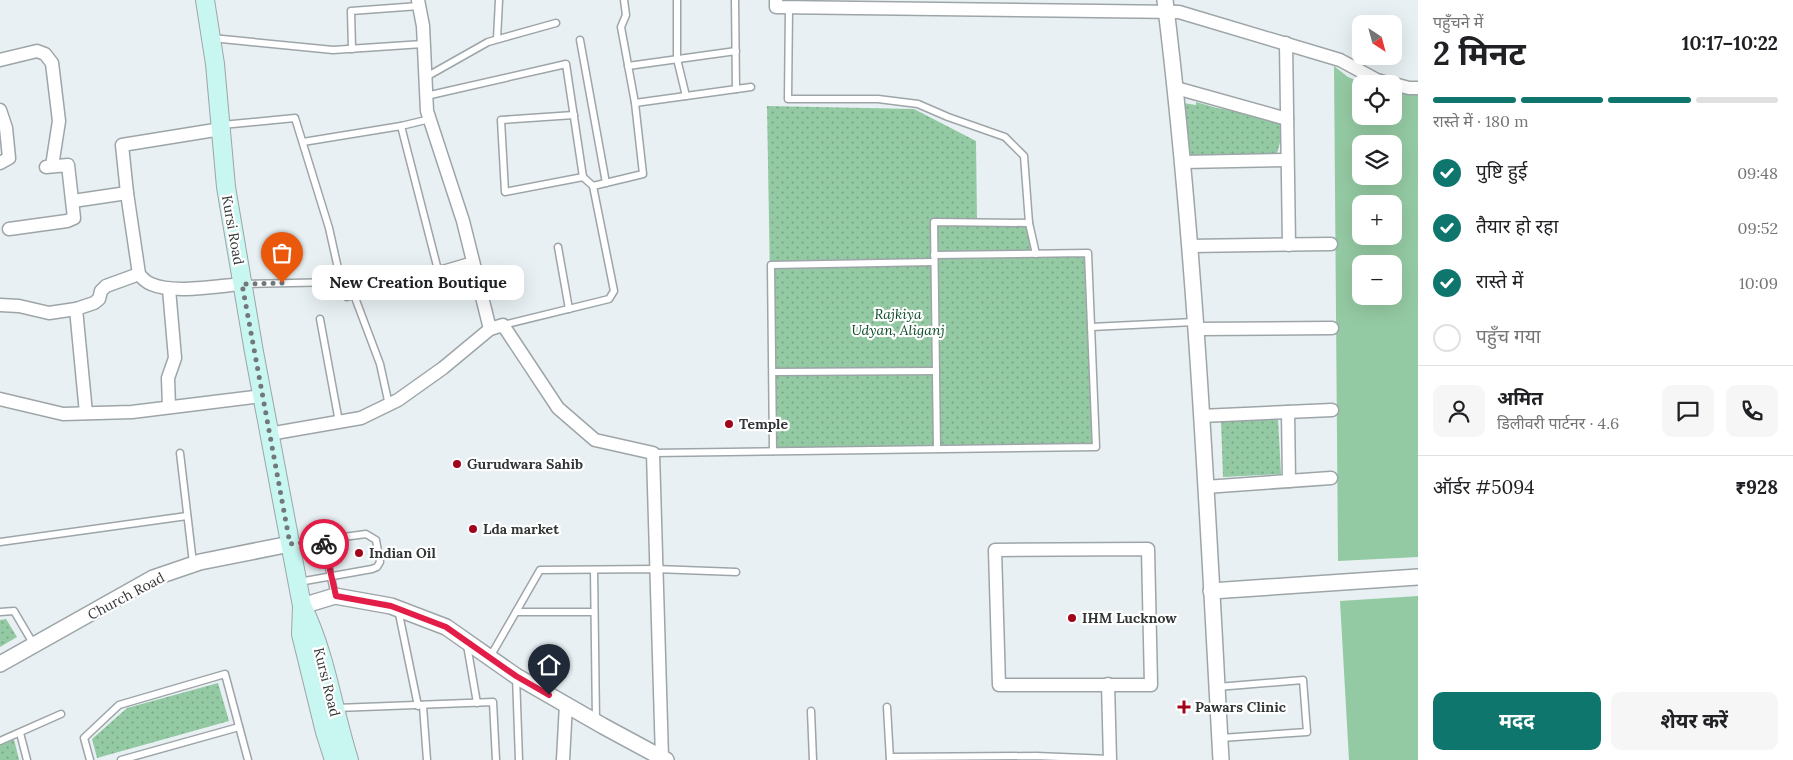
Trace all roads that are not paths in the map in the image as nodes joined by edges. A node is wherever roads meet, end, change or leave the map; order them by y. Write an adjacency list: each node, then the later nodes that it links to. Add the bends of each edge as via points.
1 (205, 0): 11 (main road, Kursi Road)
2 (499, 0): 12 (lane)
3 (624, 0): 20 (lane, via 626,15 621,27)
4 (677, 0): 18 (lane)
5 (735, 0): 17 (lane)
6 (776, 0): 9 (street, via 776,7)
7 (419, 3): 15 (street); 16 (lane, via 351,11)
8 (1165, 6): 9 (street); 14 (street); 25 (street)
9 (789, 7): 46 (lane, via 788,99 878,99 918,104 1005,137 1024,156)
10 (556, 23): 12 (lane)
11 (211, 38): 16 (lane); 36 (main road, Kursi Road)
12 (497, 39): 22 (lane)
13 (580, 40): 42 (lane)
14 (1286, 43): 21 (street, via 1340,60); 34 (street)
15 (423, 44): 16 (lane); 22 (street)
16 (352, 49)
17 (736, 51): 18 (lane); 27 (lane)
18 (677, 58): 20 (lane); 29 (lane)
19 (0, 60): 45 (street, via 37,51 45,54 52,64 59,121 48,167 68,165)
20 (628, 66): 30 (lane)
21 (1368, 75)
22 (425, 78): 28 (street)
23 (1402, 86): 26 (street)
24 (751, 87): 27 (lane)
25 (1176, 88): 34 (street); 39 (street)
26 (1418, 88)
27 (736, 89): 29 (lane)
28 (426, 96): 32 (lane, via 566,64); 33 (street)
29 (686, 96): 30 (lane)
30 (635, 103): 42 (lane, via 643,174)
31 (0, 110): 40 (street, via 6,128 9,158)
32 (574, 115): 41 (lane); 41 (lane, via 500,120 505,192)
33 (430, 119): 35 (lane); 54 (street)
34 (1287, 120): 38 (street)
35 (401, 126): 37 (lane); 55 (lane)
36 (220, 127): 37 (lane, via 295,118); 44 (street, via 122,145); 58 (main road, Kursi Road, via 226,188)
37 (303, 142): 57 (lane)
38 (1288, 160): 39 (street); 49 (street)
39 (1183, 162): 50 (street)
40 (0, 163)
41 (584, 177): 43 (lane)
42 (606, 183): 43 (lane)
43 (593, 186): 63 (lane, via 614,291 609,299)
44 (127, 193): 45 (street); 56 (street)
45 (73, 201): 47 (street, via 73,220)
46 (1029, 223): 52 (lane); 53 (lane, via 934,222)
47 (10, 229)
48 (1331, 244): 49 (street)
49 (1289, 245): 50 (street)
50 (1190, 246): 66 (street)
51 (558, 247): 63 (lane)
52 (1036, 254): 53 (lane); 67 (lane, via 1088,253)
53 (934, 258): 70 (lane); 71 (lane, via 771,264)
54 (473, 260): 55 (lane); 69 (street)
55 (438, 270): 60 (lane)
56 (138, 274): 59 (street, via 150,284); 62 (street, via 106,286 94,303)
57 (342, 282): 58 (lane); 60 (lane, via 347,297)
58 (242, 284): 59 (street); 72 (main road, Kursi Road)
59 (169, 289): 75 (street, via 175,358 168,378)
60 (354, 295): 74 (lane, via 380,364)
61 (0, 305): 62 (street, via 50,313)
62 (76, 309): 78 (street)
63 (569, 309): 65 (lane)
64 (320, 319): 80 (lane)
65 (503, 325): 69 (street); 85 (street, via 558,408 595,440)
66 (1195, 325): 67 (lane); 68 (street); 79 (street)
67 (1091, 327): 82 (lane, via 1096,447)
68 (1332, 328)
69 (490, 329): 74 (street, via 443,368)
70 (936, 371): 71 (lane); 82 (lane)
71 (772, 372): 83 (lane)
72 (262, 396): 75 (street); 81 (main road, Kursi Road)
73 (0, 399): 78 (street, via 63,414)
74 (389, 405): 80 (street, via 360,418)
75 (170, 407): 78 (street)
76 (1332, 410): 77 (street)
77 (1288, 412): 79 (street); 87 (street)
78 (86, 413)
79 (1201, 416): 88 (street)
80 (339, 422): 81 (street)
81 (269, 434): 92 (main road, Kursi Road)
82 (938, 448): 83 (lane)
83 (774, 451): 85 (lane)
84 (180, 453): 89 (lane)
85 (653, 453): 94 (street)
86 (1331, 478): 87 (street)
87 (1290, 481): 88 (street)
88 (1205, 487): 100 (street)
89 (187, 516): 91 (lane); 93 (lane)
90 (323, 540): 92 (lane); 97 (lane); 97 (lane, via 366,534 376,540 380,562 377,567)
91 (0, 542)
92 (290, 544): 93 (street, Church Road); 99 (main road, Kursi Road)
93 (193, 564): 108 (street, Church Road, via 154,578)
94 (656, 569): 95 (lane); 96 (lane); 126 (street)
95 (594, 570): 105 (lane, via 540,570); 106 (lane)
96 (736, 572)
97 (331, 576): 99 (lane); 101 (lane)
98 (1418, 577): 100 (street)
99 (297, 582): 102 (main road, Kursi Road)
100 (1211, 591): 113 (street)
101 (336, 596): 102 (street); 103 (street)
102 (302, 606): 118 (main road, Kursi Road, via 314,632); 133 (main road, Kursi Road, via 301,634)
103 (398, 609): 107 (street, via 446,627); 116 (lane)
104 (0, 612): 108 (lane, via 14,611)
105 (516, 612): 106 (lane); 109 (lane)
106 (594, 612): 121 (lane)
107 (466, 641): 109 (street); 114 (lane)
108 (34, 645): 110 (street, Church Road)
109 (490, 657): 111 (street)
110 (0, 664)
111 (516, 676): 115 (street); 137 (lane)
112 (1108, 684): 112 (street, via 999,685 995,550 1148,548 1151,685); 128 (street)
113 (1217, 687): 124 (street); 124 (lane, via 1303,680 1307,732)
114 (477, 703): 116 (lane); 136 (lane, via 493,702)
115 (566, 704): 121 (street); 138 (street)
116 (420, 706): 118 (lane); 135 (lane)
117 (887, 707): 127 (lane)
118 (334, 708): 134 (main road, Kursi Road)
119 (811, 711): 139 (lane)
120 (61, 714): 123 (lane)
121 (596, 722): 126 (street)
122 (239, 726): 130 (lane, via 225,674 119,705 84,738); 131 (lane); 132 (lane)
123 (20, 733): 125 (lane); 129 (lane)
124 (1219, 738): 140 (street)
125 (0, 741)
126 (664, 759)
127 (890, 759): 128 (lane, via 1036,756)
128 (1110, 759)
129 (27, 760)
130 (90, 760)
131 (121, 760)
132 (248, 760)
133 (334, 760)
134 (350, 760)
135 (427, 760)
136 (496, 760)
137 (520, 760)
138 (562, 760)
139 (814, 760)
140 (1220, 760)

